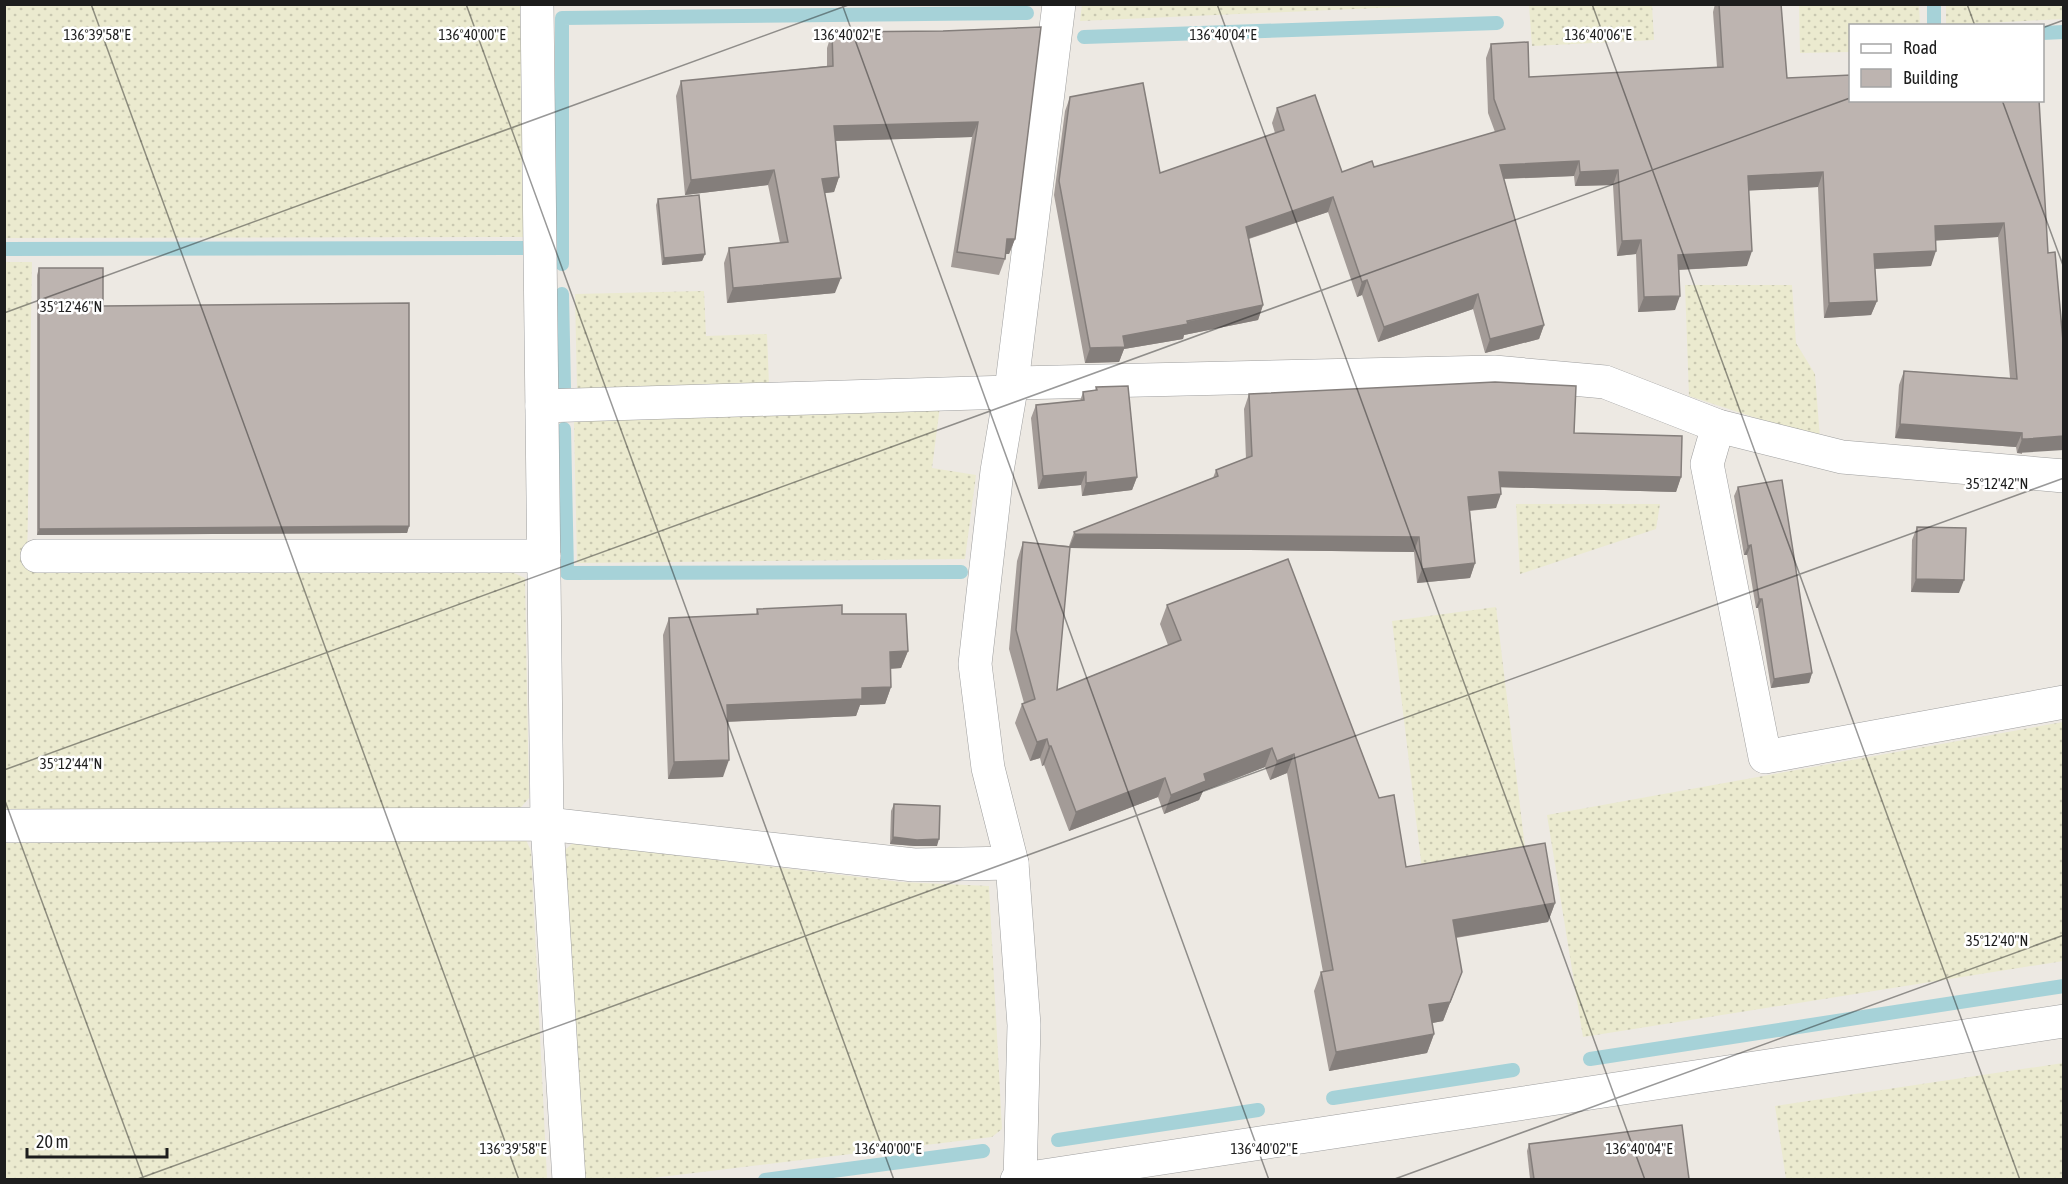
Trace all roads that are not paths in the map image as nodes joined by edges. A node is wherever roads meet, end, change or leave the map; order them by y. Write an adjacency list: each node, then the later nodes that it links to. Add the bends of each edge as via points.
1 (537, 4): 4 (street)
2 (1059, 4): 3 (street)
3 (1011, 388): 4 (street); 5 (street, via 1494,372 1605,382); 12 (street, via 997,471 975,664 988,768)
4 (542, 406): 8 (street)
5 (1718, 426): 6 (street, via 1842,457); 9 (street, via 1707,464 1765,757)
6 (2064, 476)
7 (37, 556): 8 (street)
8 (544, 556): 10 (street)
9 (2064, 702)
10 (547, 824): 11 (street); 12 (street, via 914,865); 14 (street)
11 (4, 825)
12 (1012, 863): 15 (street, via 1024,1025)
13 (2064, 1021): 15 (street)
14 (568, 1179)
15 (1019, 1179)

